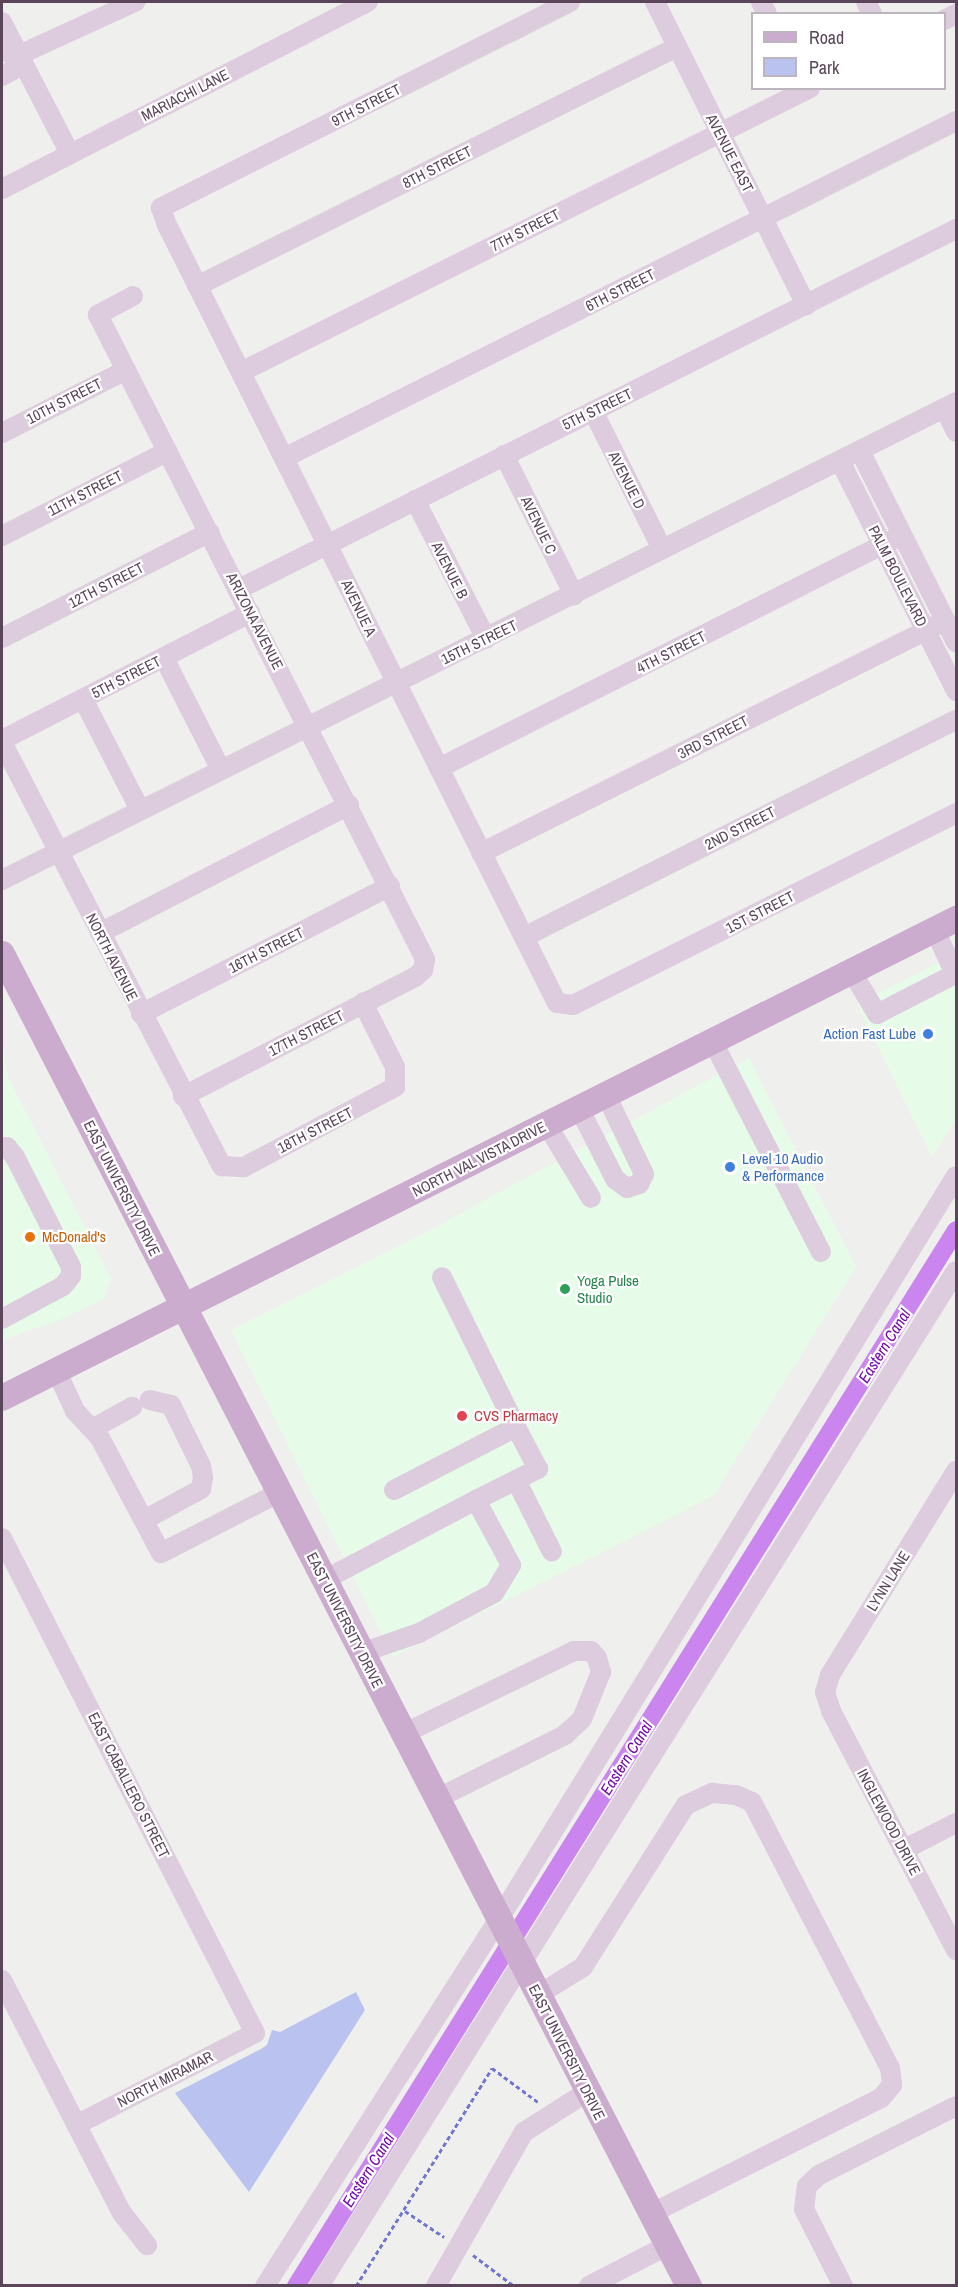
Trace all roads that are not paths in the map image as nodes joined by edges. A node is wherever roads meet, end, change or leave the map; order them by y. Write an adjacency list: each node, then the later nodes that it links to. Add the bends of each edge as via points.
1 (135, 2): 7 (street)
2 (368, 2): 12 (street, MARIACHI LANE)
3 (570, 2): 14 (street, 9TH STREET)
4 (655, 2): 6 (street, AVENUE EAST)
5 (2, 22): 7 (street)
6 (677, 47): 11 (street, AVENUE EAST); 17 (street, 8TH STREET)
7 (10, 53): 8 (street, via 13,70); 12 (street)
8 (2, 76)
9 (804, 90): 11 (street, 7TH STREET)
10 (957, 122): 15 (street, 6TH STREET)
11 (720, 132): 15 (street, AVENUE EAST); 21 (street, 7TH STREET)
12 (70, 154): 13 (street, MARIACHI LANE)
13 (2, 189)
14 (161, 208): 17 (street, AVENUE A)
15 (763, 219): 19 (street, AVENUE EAST); 29 (street, 6TH STREET)
16 (957, 229): 19 (street, 5TH STREET)
17 (197, 286): 21 (street, AVENUE A)
18 (134, 296): 20 (street, ARIZONA AVENUE, via 98,315)
19 (806, 305): 23 (street, 5TH STREET)
20 (126, 370): 25 (street, 10TH STREET); 26 (street, ARIZONA AVENUE)
21 (241, 372): 29 (street, AVENUE A)
22 (950, 405): 24 (street); 27 (street, 15TH STREET)
23 (592, 411): 28 (street, 5TH STREET); 37 (street, AVENUE D)
24 (957, 432)
25 (2, 433)
26 (168, 451): 32 (street, ARIZONA AVENUE); 34 (street, 11TH STREET)
27 (860, 451): 30 (street, 15TH STREET); 33 (street, PALM BOULEVARD)
28 (504, 455): 31 (street, 5TH STREET); 39 (street, AVENUE C)
29 (284, 458): 35 (street, AVENUE A)
30 (840, 461): 36 (street, PALM BOULEVARD); 37 (street, 15TH STREET)
31 (415, 500): 35 (street, 5TH STREET); 44 (street, AVENUE B)
32 (210, 532): 38 (street, ARIZONA AVENUE); 43 (street, 12TH STREET)
33 (902, 535): 36 (street, 4TH STREET); 41 (street, PALM BOULEVARD)
34 (2, 536)
35 (327, 544): 38 (street, 5TH STREET); 47 (street, AVENUE A)
36 (883, 545): 42 (street, PALM BOULEVARD); 54 (street, 4TH STREET)
37 (662, 549): 39 (street, 15TH STREET)
38 (239, 589): 40 (street, ARIZONA AVENUE)
39 (574, 595): 44 (street, 15TH STREET)
40 (250, 613): 46 (street, 5TH STREET); 51 (street, ARIZONA AVENUE)
41 (945, 621): 42 (street, 3RD STREET); 45 (street, PALM BOULEVARD)
42 (926, 631): 48 (street, PALM BOULEVARD); 59 (street, 3RD STREET)
43 (2, 638)
44 (486, 639): 47 (street, 15TH STREET)
45 (957, 642)
46 (164, 657): 49 (street, 5TH STREET); 53 (street)
47 (396, 681): 51 (street, 15TH STREET); 54 (street, AVENUE A)
48 (957, 691)
49 (82, 699): 52 (street, 5TH STREET); 56 (street)
50 (957, 720): 64 (street, 2ND STREET)
51 (308, 725): 53 (street, 15TH STREET); 55 (street, ARIZONA AVENUE)
52 (2, 741): 58 (street, NORTH AVENUE)
53 (220, 768): 56 (street, 15TH STREET)
54 (439, 768): 59 (street, AVENUE A)
55 (349, 806): 61 (street, ARIZONA AVENUE); 63 (street)
56 (140, 810): 58 (street, 15TH STREET)
57 (957, 813): 69 (street, 1ST STREET, via 573,1005)
58 (58, 852): 60 (street, 15TH STREET); 63 (street, NORTH AVENUE)
59 (481, 853): 64 (street, AVENUE A)
60 (2, 880)
61 (390, 886): 66 (street, ARIZONA AVENUE, via 422,949); 70 (street, 16TH STREET)
62 (946, 925): 67 (main road, NORTH VAL VISTA DRIVE); 67 (street, via 955,974 877,1014)
63 (100, 933): 70 (street, NORTH AVENUE)
64 (524, 937): 69 (street, AVENUE A)
65 (2, 954): 85 (main road, EAST UNIVERSITY DRIVE)
66 (425, 965): 68 (street, 17TH STREET, via 415,977)
67 (852, 972): 71 (main road, NORTH VAL VISTA DRIVE)
68 (363, 1003): 73 (street, 17TH STREET); 77 (street, 18TH STREET, via 395,1067 398,1082 385,1094 254,1162)
69 (562, 1006)
70 (141, 1014): 73 (street, NORTH AVENUE)
71 (713, 1042): 72 (main road, NORTH VAL VISTA DRIVE); 80 (street)
72 (606, 1095): 74 (main road, NORTH VAL VISTA DRIVE); 74 (street, via 644,1174 639,1184 627,1188 615,1179)
73 (183, 1096): 77 (street, NORTH AVENUE, via 214,1157)
74 (579, 1108): 75 (main road, NORTH VAL VISTA DRIVE)
75 (547, 1125): 79 (street); 85 (main road, NORTH VAL VISTA DRIVE)
76 (2, 1148): 83 (street, via 15,1157 71,1267 71,1276 63,1286)
77 (227, 1169)
78 (957, 1176): 106 (street)
79 (591, 1198)
80 (821, 1252)
81 (957, 1271): 108 (street)
82 (442, 1277): 89 (street)
83 (33, 1302): 84 (street, via 20,1299); 86 (street)
84 (2, 1307)
85 (183, 1307): 87 (main road, NORTH VAL VISTA DRIVE); 94 (main road, EAST UNIVERSITY DRIVE)
86 (2, 1319)
87 (56, 1370): 88 (main road, NORTH VAL VISTA DRIVE); 90 (street, via 75,1411)
88 (2, 1398)
89 (516, 1427): 92 (street, via 538,1469); 93 (street)
90 (92, 1429): 96 (street); 96 (street, via 141,1404 171,1405 201,1466 201,1489)
91 (957, 1471): 101 (street, LYNN LANE, via 830,1675)
92 (516, 1480): 95 (street); 98 (street)
93 (394, 1490)
94 (278, 1493): 96 (street, via 161,1553); 99 (main road, EAST UNIVERSITY DRIVE)
95 (476, 1500): 99 (street); 100 (street, via 511,1564 494,1593 419,1633)
96 (144, 1520)
97 (2, 1539): 111 (street, EAST CABALLERO STREET)
98 (552, 1552)
99 (324, 1580): 100 (main road, EAST UNIVERSITY DRIVE)
100 (361, 1653): 102 (main road, EAST UNIVERSITY DRIVE)
101 (825, 1692): 105 (street, INGLEWOOD DRIVE, via 831,1711)
102 (403, 1734): 103 (main road, EAST UNIVERSITY DRIVE); 103 (street, via 574,1651 591,1651 597,1658 602,1672 582,1719 565,1735)
103 (436, 1799): 106 (main road, EAST UNIVERSITY DRIVE)
104 (957, 1823): 105 (street)
105 (903, 1850): 107 (street, INGLEWOOD DRIVE)
106 (500, 1922): 108 (main road, EAST UNIVERSITY DRIVE); 118 (street)
107 (957, 1950)
108 (520, 1962): 110 (main road, EAST UNIVERSITY DRIVE); 119 (street)
109 (2, 1980): 114 (street)
110 (538, 1995): 112 (main road, EAST UNIVERSITY DRIVE); 115 (street, via 583,1967 686,1804 711,1793 736,1795 752,1802 890,2068 892,2085 881,2098)
111 (255, 2033): 114 (street, NORTH MIRAMAR)
112 (587, 2092): 115 (main road, EAST UNIVERSITY DRIVE); 120 (street, via 524,2132)
113 (957, 2106): 123 (street, via 819,2175 807,2186 804,2209)
114 (76, 2125): 116 (street, via 130,2226)
115 (650, 2214): 117 (main road, EAST UNIVERSITY DRIVE)
116 (147, 2245)
117 (668, 2245): 121 (street); 122 (main road, EAST UNIVERSITY DRIVE)
118 (265, 2286)
119 (319, 2286)
120 (436, 2286)
121 (589, 2286)
122 (689, 2286)
123 (843, 2286)

